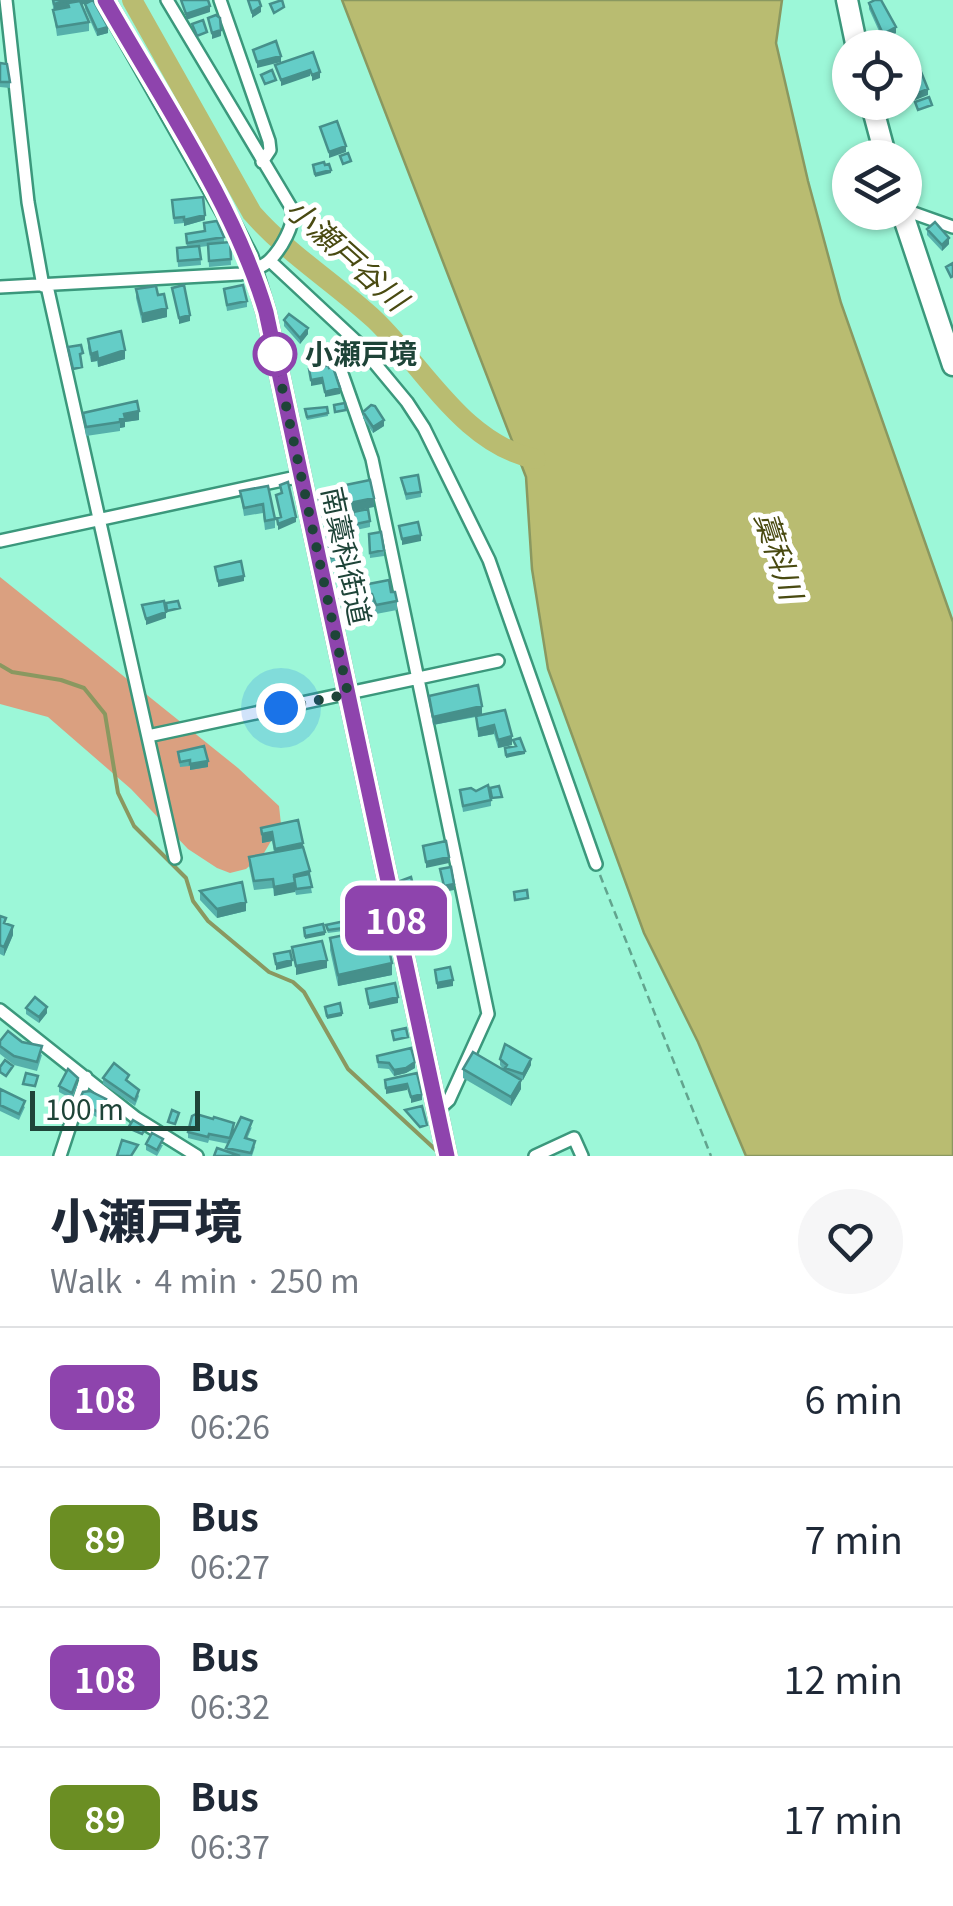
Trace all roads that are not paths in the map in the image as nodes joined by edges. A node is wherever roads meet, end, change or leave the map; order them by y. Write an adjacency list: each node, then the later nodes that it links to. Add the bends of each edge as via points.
1 (6, 0): 12 (street, via 28,202)
2 (105, 0): 11 (main road, 南藁科街道)
3 (167, 0): 7 (street)
4 (220, 0): 7 (street, via 269,140)
5 (846, 0): 6 (highway)
6 (854, 30)
7 (262, 162): 11 (street, via 294,218)
8 (922, 217): 9 (street)
9 (953, 227)
10 (910, 230): 14 (highway)
11 (262, 265): 12 (street); 16 (main road, 南藁科街道); 24 (street, via 358,343 424,428 489,560)
12 (45, 286): 13 (street); 17 (street)
13 (0, 287)
14 (953, 365)
15 (340, 368): 20 (street, via 372,459)
16 (300, 476): 17 (street); 21 (main road, 南藁科街道)
17 (100, 518): 18 (street); 22 (street)
18 (0, 541)
19 (498, 661): 20 (street)
20 (419, 678): 21 (street); 27 (street, via 488,1014 449,1100)
21 (348, 694): 22 (street); 27 (main road, 南藁科街道)
22 (148, 736): 23 (street)
23 (176, 858)
24 (596, 864)
25 (0, 1010): 26 (street)
26 (86, 1077): 28 (street); 29 (street)
27 (438, 1110): 30 (main road, 南藁科街道)
28 (60, 1156)
29 (197, 1156)
30 (447, 1156)
31 (535, 1156): 32 (street, via 574,1138)
32 (582, 1156)

